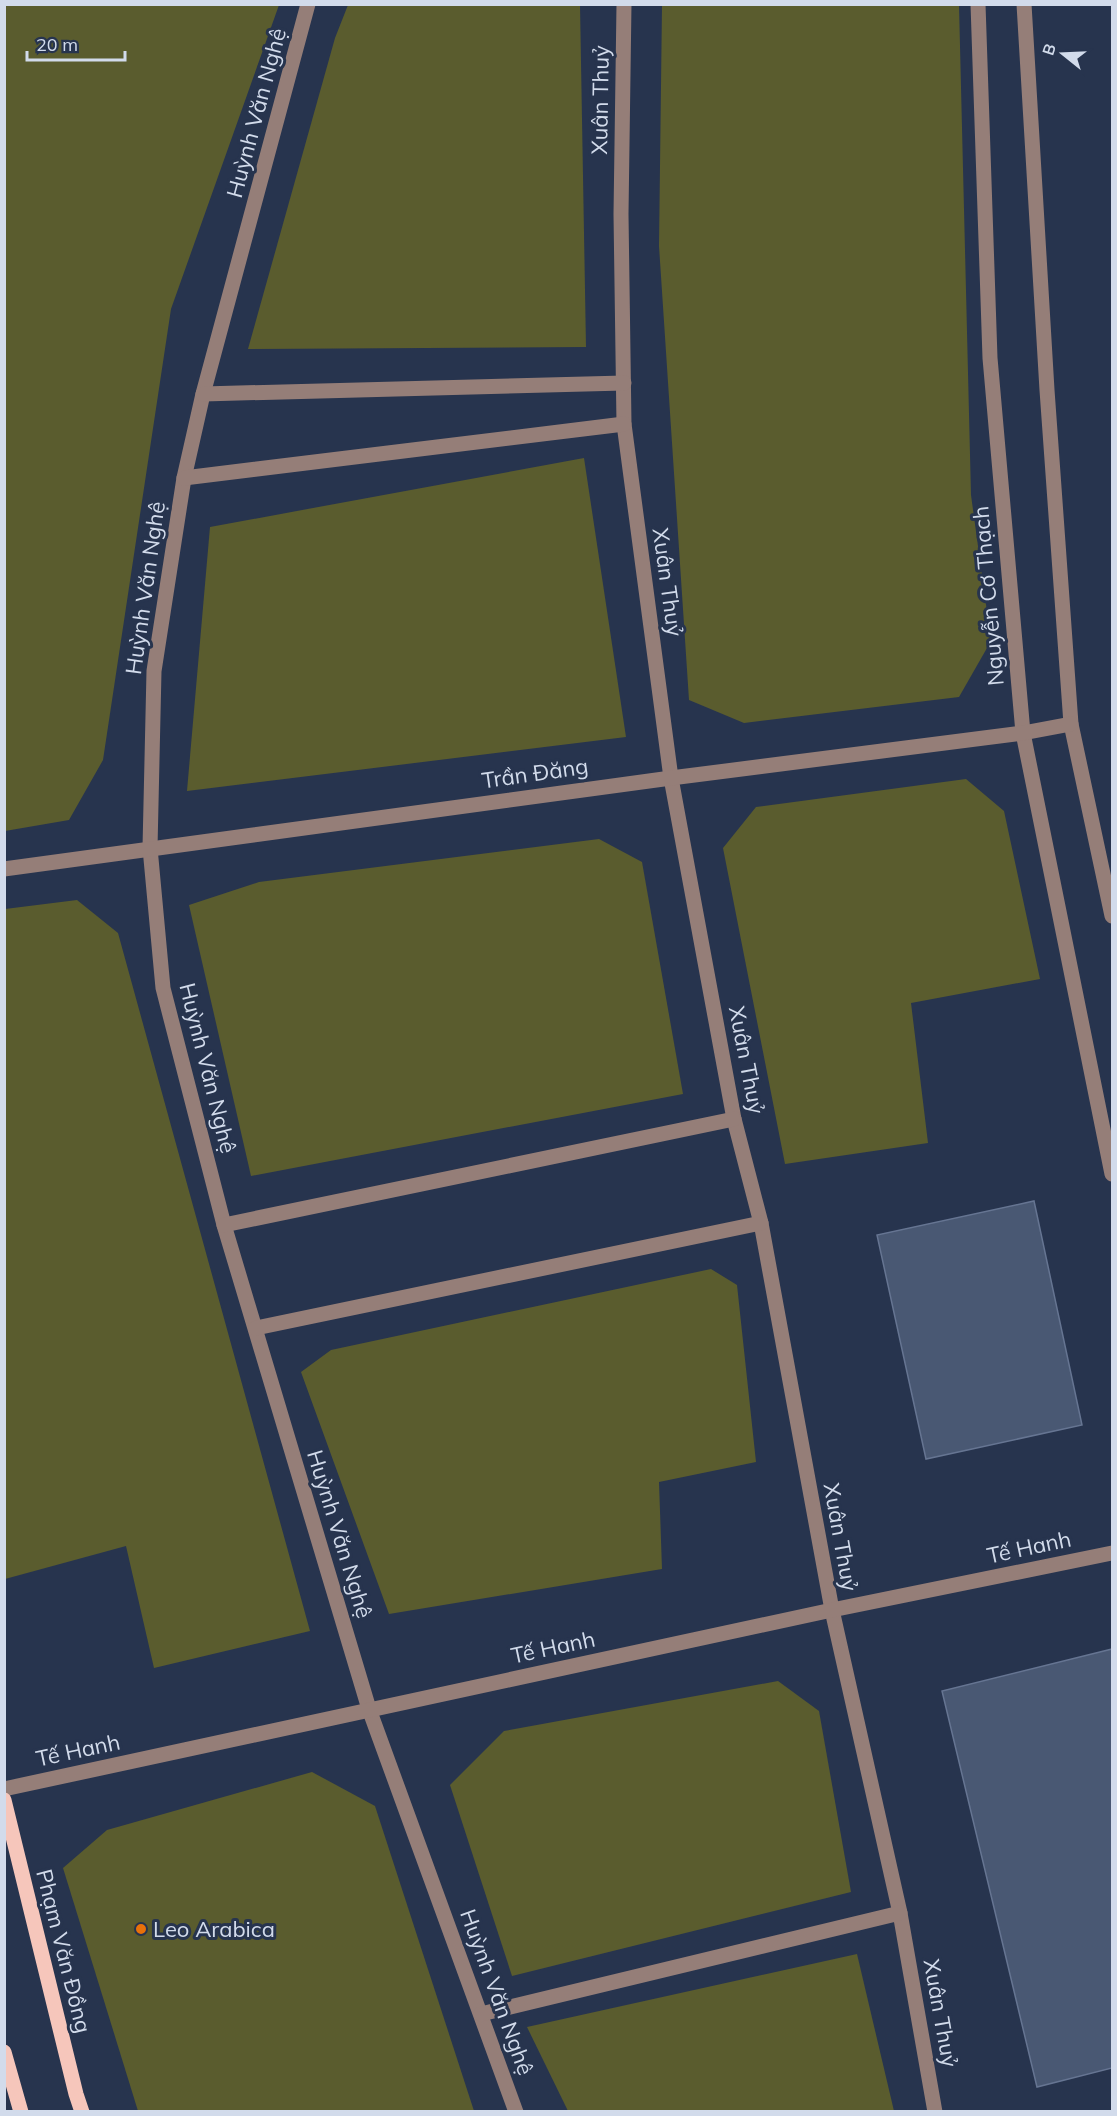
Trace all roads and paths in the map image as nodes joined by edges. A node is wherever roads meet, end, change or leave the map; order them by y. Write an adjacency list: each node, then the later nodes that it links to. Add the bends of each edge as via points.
1 (308, 4): 6 (street, Huỳnh Văn Nghệ)
2 (624, 4): 5 (street, Xuân Thuỷ)
3 (978, 4): 10 (street, Nguyễn Cơ Thạch, via 990,358)
4 (1024, 4): 9 (street)
5 (624, 383): 6 (street); 7 (street, Xuân Thuỷ)
6 (203, 394): 8 (street, Huỳnh Văn Nghệ)
7 (624, 424): 8 (street); 11 (street, Xuân Thuỷ)
8 (184, 478): 12 (street, Huỳnh Văn Nghệ, via 154,670)
9 (1071, 724): 10 (street, Trần Đăng); 14 (street)
10 (1023, 733): 11 (street, Trần Đăng); 16 (street, Nguyễn Cơ Thạch)
11 (671, 778): 12 (street, Trần Đăng); 15 (street, Xuân Thuỷ)
12 (150, 848): 13 (street, Trần Đăng); 18 (street, Huỳnh Văn Nghệ, via 163,988)
13 (4, 869)
14 (1113, 916)
15 (734, 1119): 17 (street, Xuân Thuỷ); 18 (street)
16 (1113, 1174)
17 (761, 1222): 19 (street); 21 (street, Xuân Thuỷ)
18 (224, 1225): 19 (street, Huỳnh Văn Nghệ)
19 (256, 1328): 22 (street, Huỳnh Văn Nghệ)
20 (1113, 1553): 21 (street, Tế Hanh)
21 (832, 1610): 22 (street, Tế Hanh); 25 (street, Xuân Thuỷ)
22 (369, 1709): 23 (street, Tế Hanh); 26 (street, Huỳnh Văn Nghệ)
23 (4, 1789)
24 (4, 1800): 29 (main road, Phạm Văn Đồng)
25 (900, 1913): 26 (street); 31 (street, Xuân Thuỷ)
26 (481, 2014): 30 (street, Huỳnh Văn Nghệ)
27 (4, 2052): 28 (main road)
28 (21, 2112)
29 (82, 2112)
30 (516, 2112)
31 (935, 2112)

